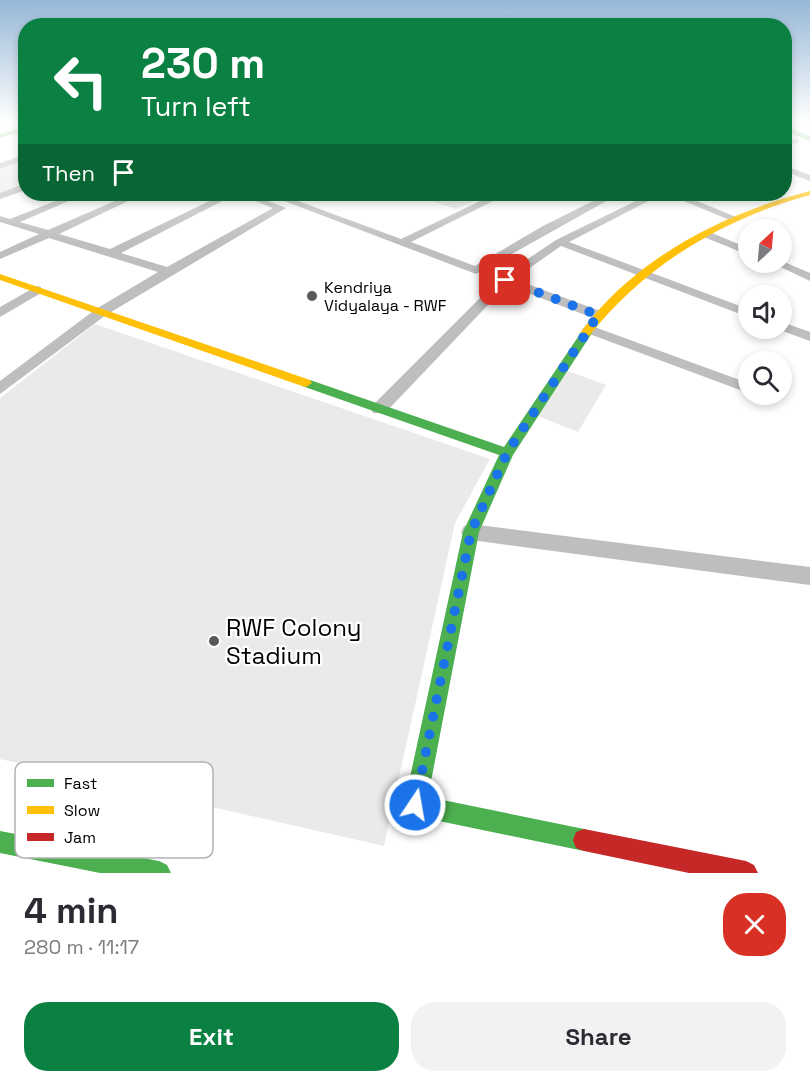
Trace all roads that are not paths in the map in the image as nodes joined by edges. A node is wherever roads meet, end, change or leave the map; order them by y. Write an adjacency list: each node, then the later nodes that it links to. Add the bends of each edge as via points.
1 (792, 171): 2 (street)
2 (810, 178)
3 (18, 189): 5 (street)
4 (810, 193): 6 (street)
5 (0, 196)
6 (792, 196)
7 (61, 201): 18 (street)
8 (121, 201): 19 (street)
9 (217, 201): 24 (street)
10 (262, 201): 27 (street, via 281,208)
11 (290, 201): 21 (street)
12 (488, 201): 21 (street)
13 (601, 201): 21 (street, via 476,270)
14 (643, 201): 22 (street)
15 (690, 201): 17 (street)
16 (777, 201): 17 (street)
17 (736, 219): 20 (street)
18 (6, 221): 19 (street)
19 (46, 233): 24 (street); 25 (street)
20 (708, 235): 23 (street); 28 (street)
21 (403, 242)
22 (560, 242): 28 (street); 31 (street)
23 (738, 248)
24 (112, 254): 27 (street)
25 (0, 256)
26 (792, 269): 30 (street)
27 (168, 271): 34 (street)
28 (646, 273): 33 (street); 36 (street)
29 (0, 277): 32 (street)
30 (810, 277)
31 (505, 280): 36 (street); 42 (street)
32 (37, 290): 34 (street); 35 (street)
33 (738, 309)
34 (101, 312): 41 (street); 42 (street)
35 (0, 313)
36 (598, 315): 37 (street)
37 (589, 329): 40 (street); 43 (street)
38 (792, 330): 39 (street)
39 (810, 337)
40 (738, 384)
41 (0, 389)
42 (380, 409): 43 (street)
43 (507, 453): 44 (street)
44 (471, 532): 45 (street); 52 (street, via 415,805)
45 (810, 576)
46 (0, 842): 47 (street)
47 (15, 845)
48 (71, 858): 50 (street)
49 (76, 858): 51 (street)
50 (64, 873)
51 (159, 873)
52 (746, 873)

